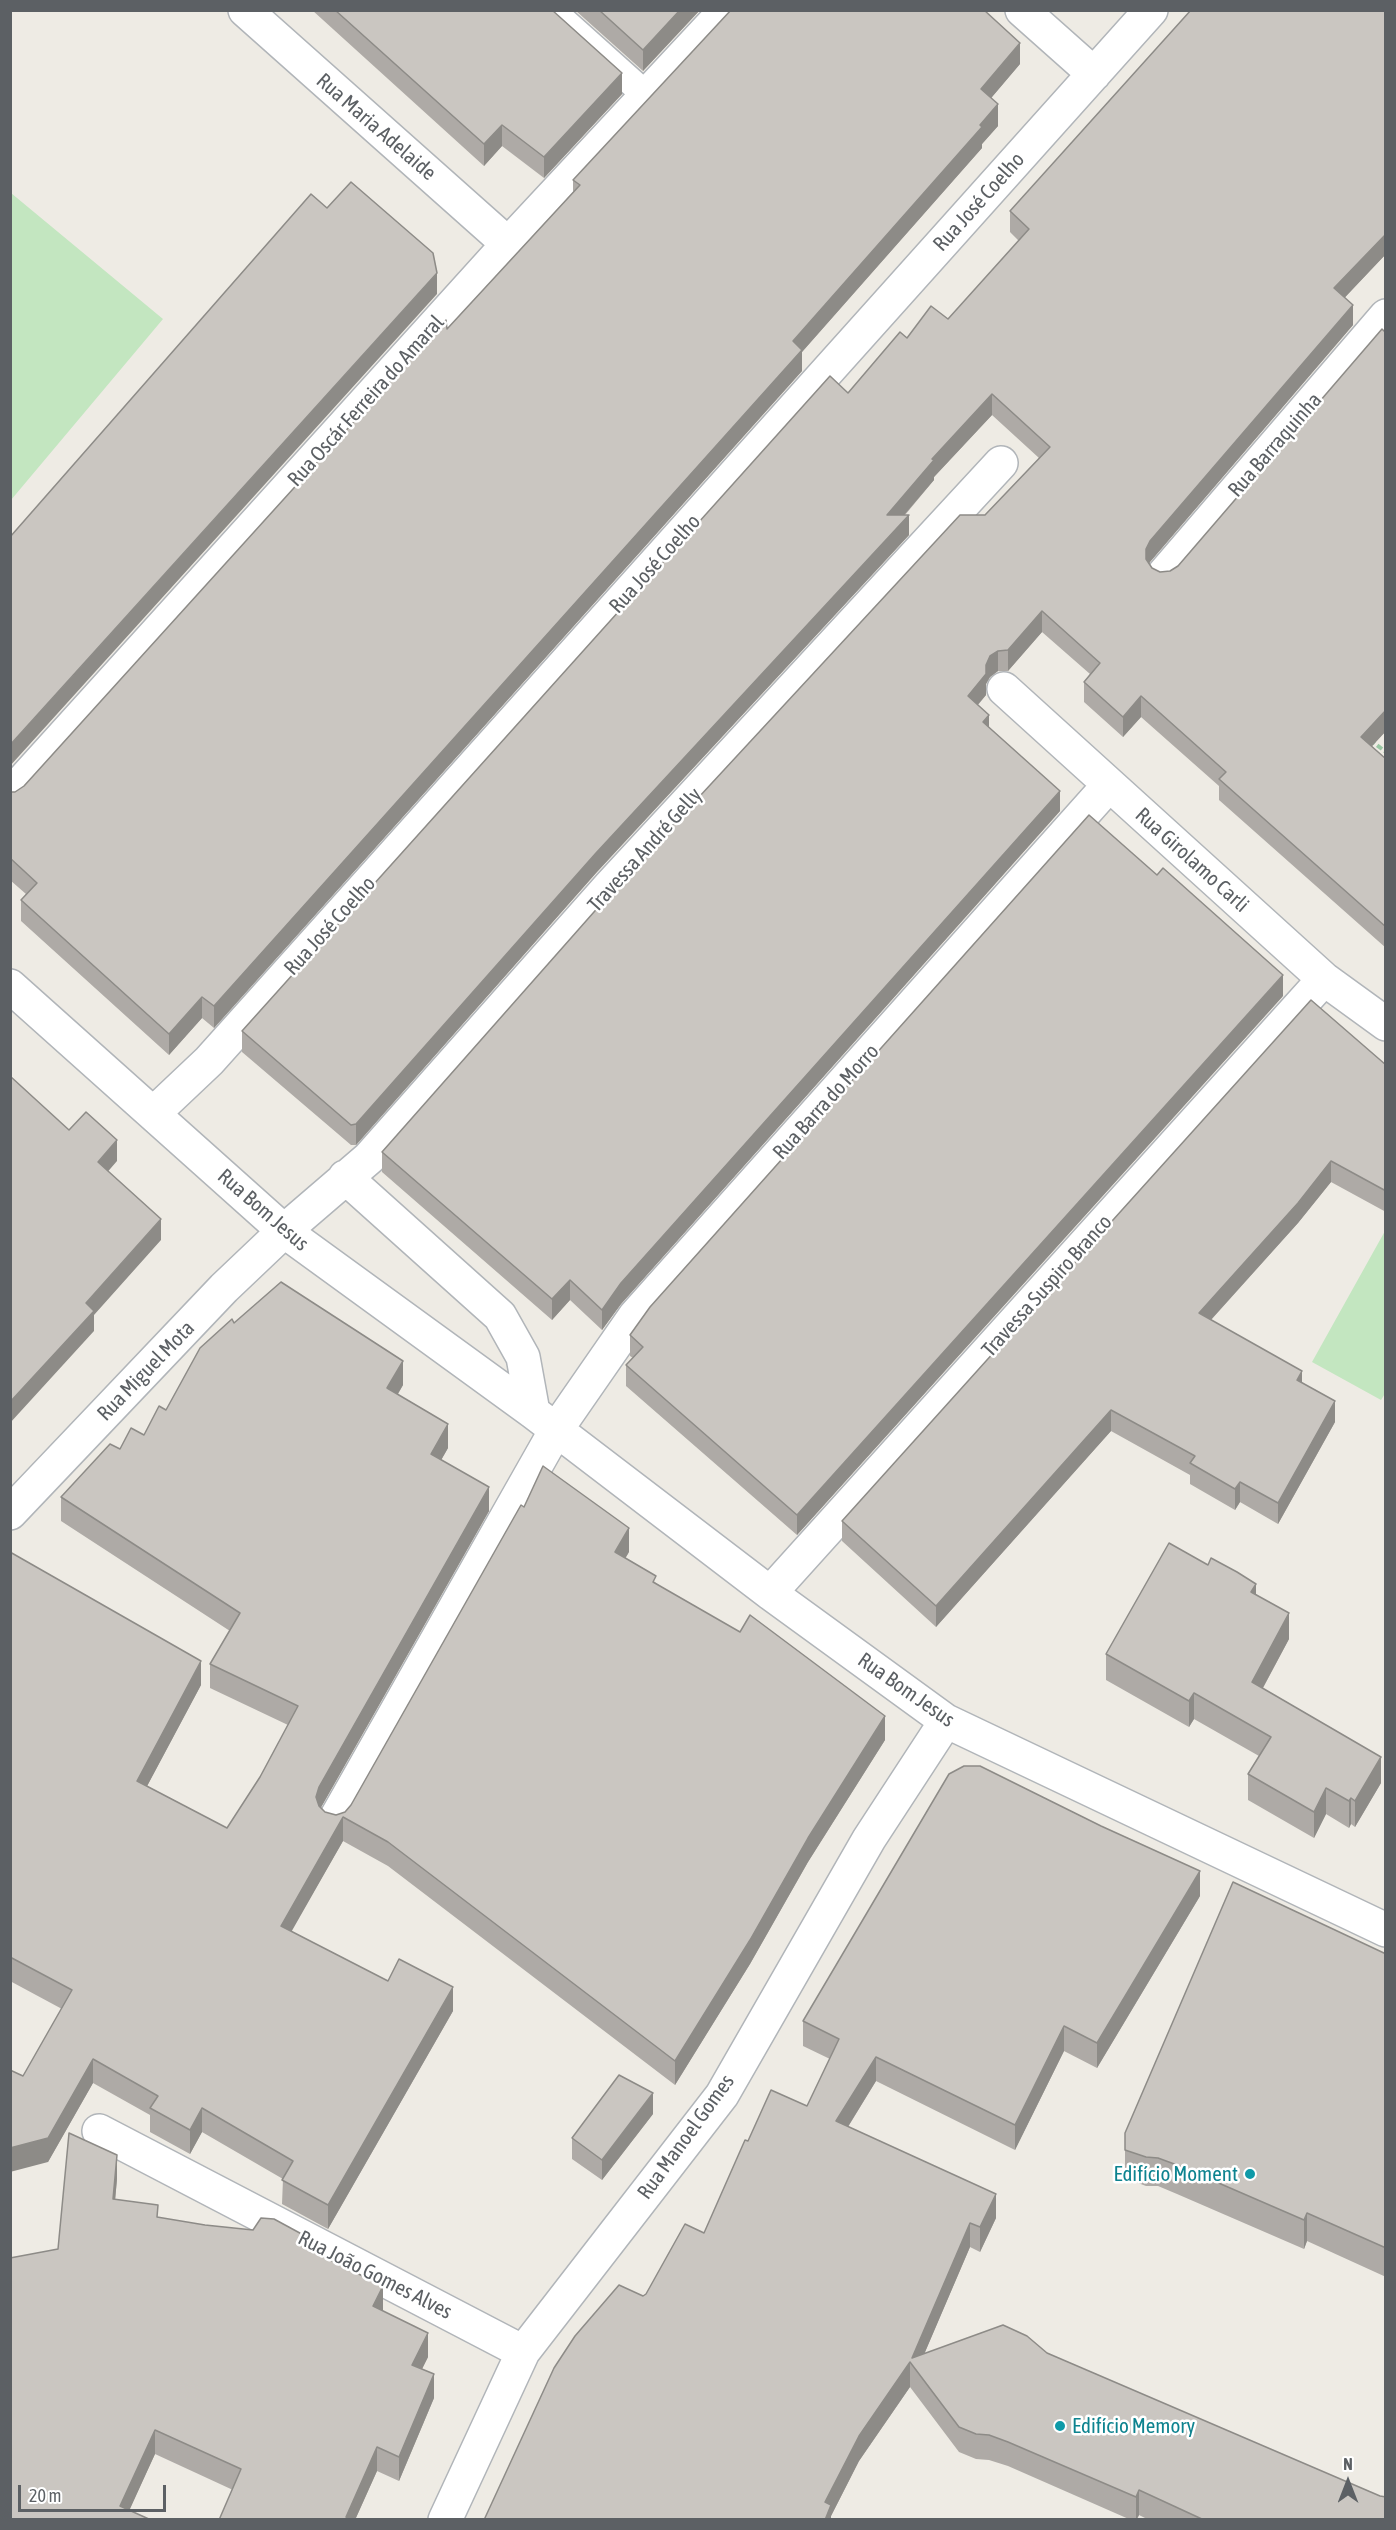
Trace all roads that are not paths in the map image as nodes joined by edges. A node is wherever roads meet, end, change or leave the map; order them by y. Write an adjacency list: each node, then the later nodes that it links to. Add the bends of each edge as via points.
1 (245, 10): 8 (street, Rua Maria Adelaide)
2 (551, 10): 7 (lane)
3 (726, 10): 7 (street, Rua Oscár Ferreira do Amaral)
4 (1022, 10): 6 (street)
5 (1151, 10): 6 (street, Rua José Coelho)
6 (1094, 74): 18 (street, Rua José Coelho, via 209,1061)
7 (646, 96): 8 (street, Rua Oscár Ferreira do Amaral)
8 (508, 243): 14 (street, Rua Oscár Ferreira do Amaral)
9 (1386, 316): 11 (street, Rua Barraquinha)
10 (1001, 463): 19 (street, Travessa André Gelly, via 610,886 369,1158)
11 (1164, 574)
12 (1004, 689): 13 (street, Rua Girolamo Carli)
13 (1109, 785): 15 (street, Rua Girolamo Carli); 21 (street, Rua Barra do Morro)
14 (10, 795)
15 (1324, 979): 17 (street, Rua Girolamo Carli); 23 (street, Travessa Suspiro Branco)
16 (10, 986): 18 (street, Rua Bom Jesus)
17 (1386, 1024)
18 (154, 1113): 20 (street, Rua Bom Jesus)
19 (345, 1177): 20 (street, Travessa André Gelly); 21 (street, via 500,1316 524,1358)
20 (284, 1231): 21 (street, Rua Bom Jesus); 22 (street, Rua Miguel Mota, via 224,1288)
21 (545, 1421): 23 (street, Rua Bom Jesus); 25 (street, Rua Barra do Morro)
22 (12, 1509)
23 (770, 1593): 24 (street, Rua Bom Jesus)
24 (945, 1721): 26 (street, Rua Bom Jesus); 28 (street, Rua Manoel Gomes, via 869,1839 722,2095)
25 (335, 1820)
26 (1386, 1930)
27 (99, 2132): 28 (street, Rua João Gomes Alves)
28 (523, 2352): 29 (street, Rua Manoel Gomes)
29 (445, 2520)

